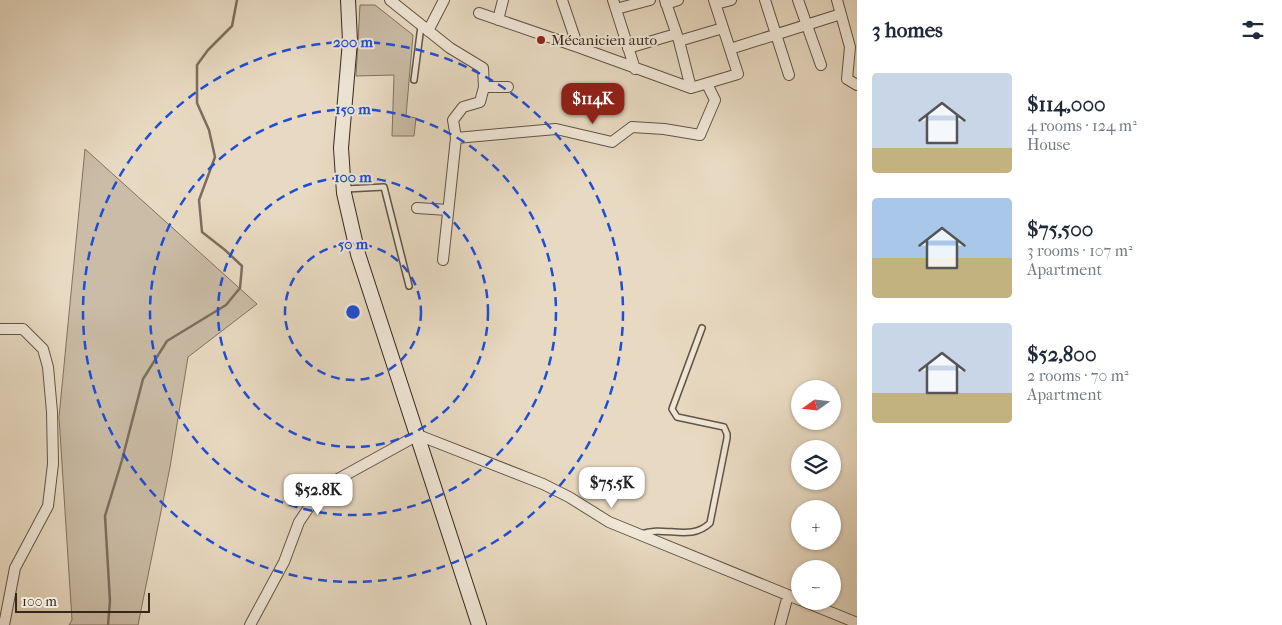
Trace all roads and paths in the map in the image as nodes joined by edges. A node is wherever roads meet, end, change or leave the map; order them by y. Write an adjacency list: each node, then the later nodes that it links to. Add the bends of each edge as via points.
1 (348, 0): 36 (main road, via 350,41 341,148)
2 (390, 0): 19 (street)
3 (444, 0): 19 (street)
4 (503, 0): 17 (street)
5 (563, 0): 23 (street)
6 (650, 0): 14 (street)
7 (678, 0): 12 (street)
8 (731, 0): 13 (street)
9 (765, 0): 21 (street)
10 (798, 0): 18 (street)
11 (837, 0): 16 (street)
12 (666, 2): 22 (street)
13 (715, 2): 20 (street)
14 (614, 5): 24 (street)
15 (479, 13): 17 (street)
16 (841, 14): 18 (street); 31 (street, via 850,47 846,78)
17 (498, 20): 23 (street)
18 (806, 24): 21 (street); 26 (street)
19 (425, 28): 29 (lane); 32 (street, via 483,68)
20 (723, 28): 22 (street); 25 (street)
21 (777, 34): 25 (street); 28 (street)
22 (678, 38): 24 (street); 34 (street)
23 (578, 47): 27 (street)
24 (628, 48): 27 (street)
25 (730, 49): 30 (street, via 738,74)
26 (821, 64)
27 (635, 68): 34 (street)
28 (789, 75)
29 (414, 80)
30 (707, 84): 34 (street); 35 (street, via 716,100 700,135 632,127 612,142 556,129)
31 (857, 86)
32 (484, 87): 33 (street); 35 (street, via 480,102 463,108 453,120)
33 (508, 87)
34 (691, 88)
35 (456, 138): 38 (street)
36 (344, 189): 40 (lane, via 384,187); 43 (main road, via 358,254)
37 (417, 208): 38 (street)
38 (448, 210): 39 (street)
39 (443, 260)
40 (409, 286)
41 (702, 328): 44 (lane, via 672,410 677,417 726,430 710,523 690,533 658,531)
42 (0, 329): 49 (street, via 23,329 43,349 52,412 48,506 15,568)
43 (418, 435): 44 (street, via 543,484 609,522); 50 (street, via 329,484 316,497 299,522 284,562); 51 (main road)
44 (641, 534): 45 (street)
45 (788, 595): 46 (street); 52 (street)
46 (791, 596)
47 (824, 610): 48 (street)
48 (857, 623)
49 (4, 625)
50 (250, 625)
51 (479, 625)
52 (780, 625)

